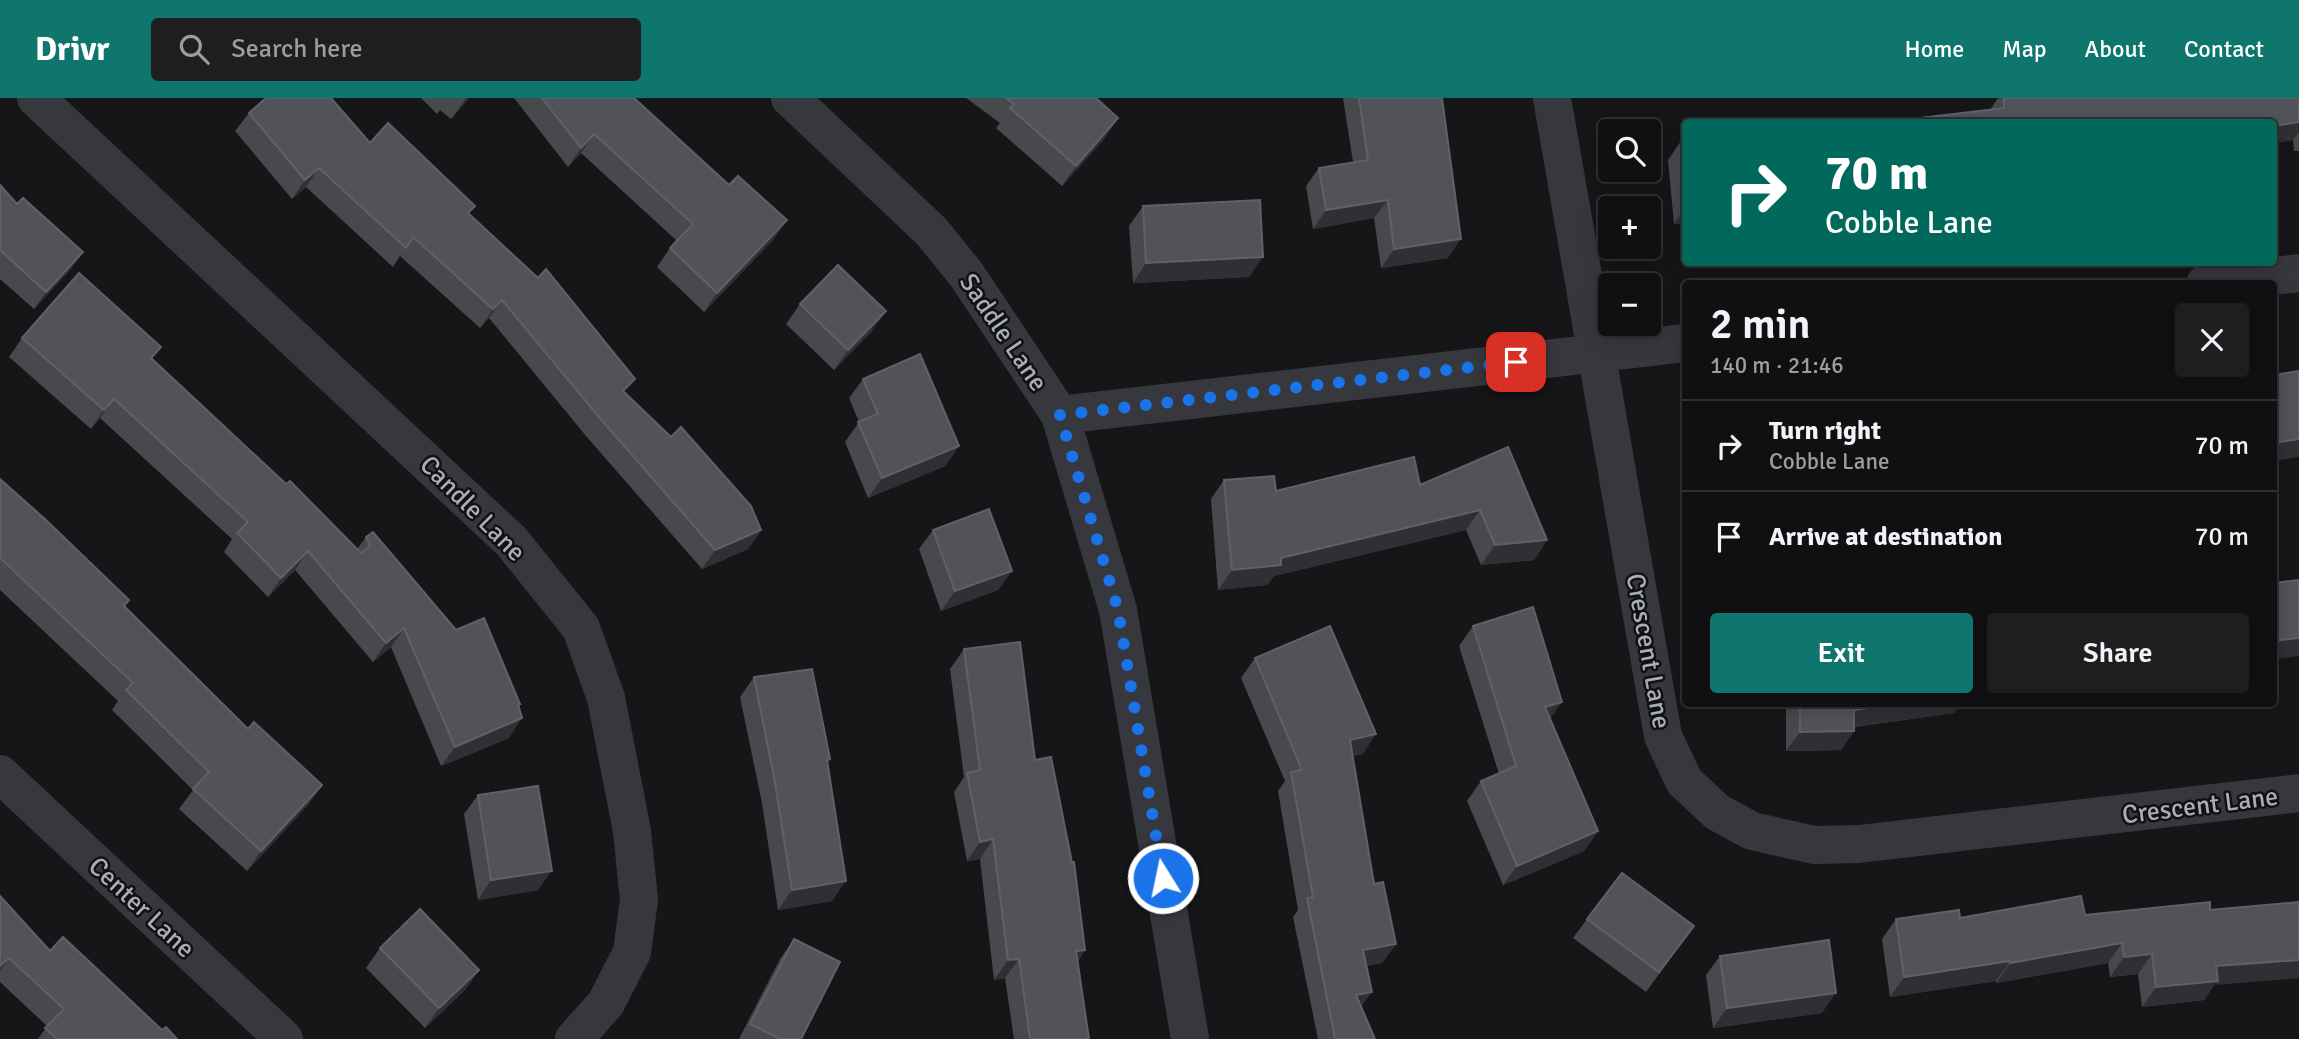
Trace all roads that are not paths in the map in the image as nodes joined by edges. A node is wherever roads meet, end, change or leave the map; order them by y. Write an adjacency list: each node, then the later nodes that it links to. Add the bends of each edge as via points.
1 (36, 98): 12 (street, Candle Lane, via 511,541 581,628 606,698 632,831 639,900 632,952 606,1003)
2 (790, 98): 8 (street, Saddle Lane, via 931,231 966,274)
3 (1552, 98): 7 (street, Crescent Lane)
4 (2299, 273): 5 (street)
5 (2239, 280)
6 (1682, 343): 7 (street)
7 (1596, 353): 8 (street); 10 (street, Crescent Lane, via 1663,736 1684,781 1717,812 1752,831 1814,845 1859,844)
8 (1060, 415): 13 (street, Saddle Lane, via 1118,610)
9 (0, 774): 11 (street, Center Lane)
10 (2299, 793)
11 (285, 1039)
12 (574, 1039)
13 (1191, 1039)

